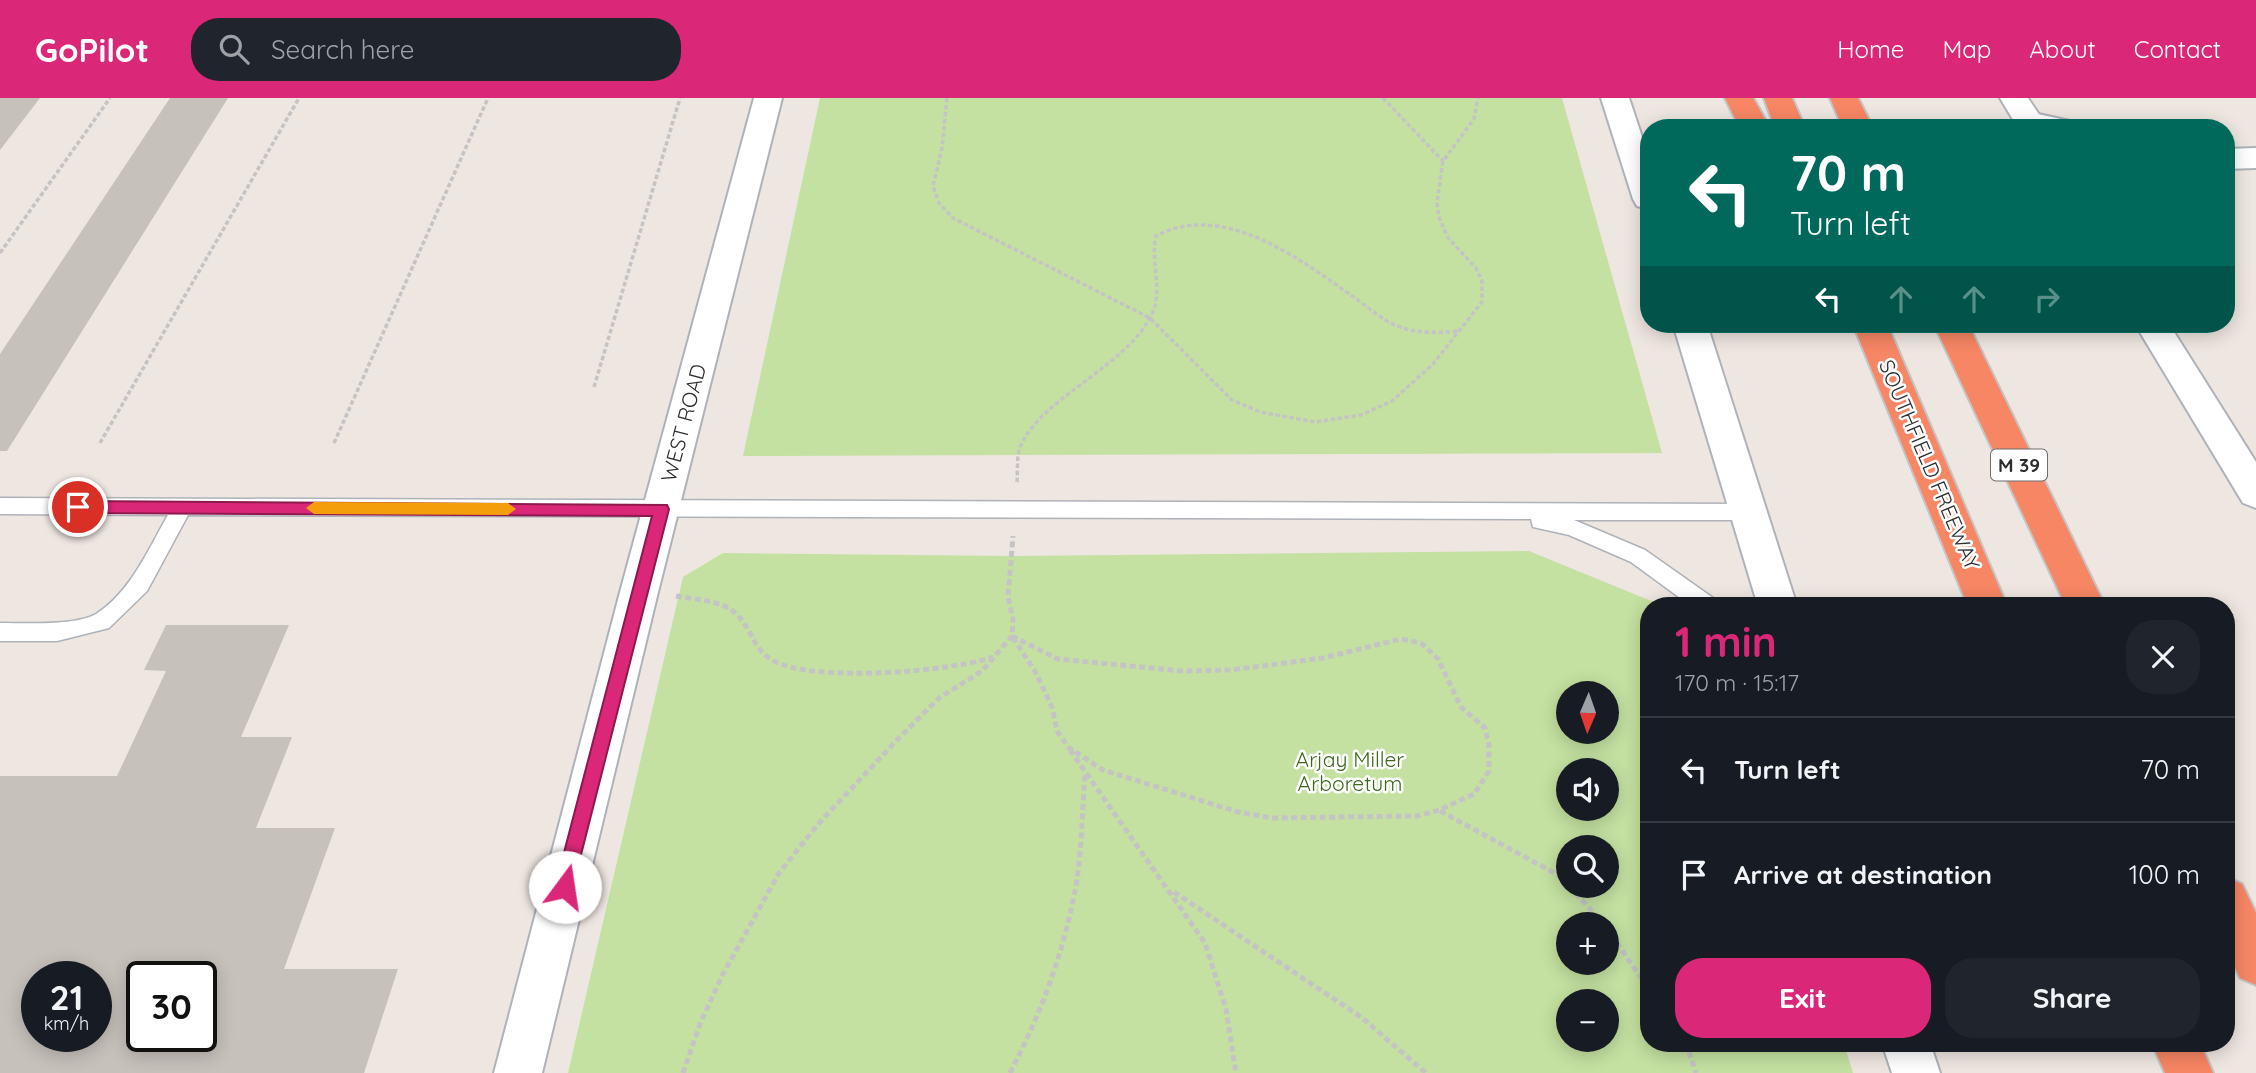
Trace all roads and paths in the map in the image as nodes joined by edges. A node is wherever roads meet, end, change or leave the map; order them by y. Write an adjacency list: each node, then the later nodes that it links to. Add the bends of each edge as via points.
1 (110, 98): 22 (path)
2 (299, 98): 31 (path)
3 (488, 98): 32 (path)
4 (680, 98): 30 (path)
5 (768, 98): 37 (street, WEST ROAD)
6 (947, 98): 23 (path, via 933,186 946,211)
7 (1383, 98): 20 (path)
8 (1479, 98): 20 (path, via 1474,119)
9 (1615, 98): 21 (street)
10 (1739, 98): 13 (highway)
11 (1778, 98): 14 (highway)
12 (1844, 98): 15 (highway)
13 (1750, 119)
14 (1786, 119)
15 (1854, 119)
16 (2235, 138): 17 (street)
17 (2256, 139)
18 (2256, 158): 19 (street)
19 (2235, 159)
20 (1443, 161): 24 (path, via 1439,217 1448,238 1482,281 1482,302)
21 (1640, 175)
22 (0, 253)
23 (1150, 318): 24 (path, via 1232,400 1260,412 1315,422 1361,415 1392,401 1433,364); 24 (path, via 1158,294 1151,250 1156,236 1172,228 1207,224 1240,231 1280,251 1395,325 1426,333); 39 (path, via 1113,360 1033,427 1020,447)
24 (1459, 331)
25 (1693, 333): 40 (street)
26 (1862, 333): 33 (highway)
27 (1874, 333): 33 (highway, SOUTHFIELD FREEWAY)
28 (1955, 333): 45 (highway, M 39)
29 (2158, 333): 34 (street)
30 (594, 387)
31 (100, 443)
32 (334, 443)
33 (1919, 443): 44 (highway, SOUTHFIELD FREEWAY)
34 (2256, 493)
35 (0, 506): 36 (lane)
36 (181, 507): 37 (lane); 46 (lane, via 140,585 102,622 57,632)
37 (662, 509): 39 (lane); 41 (street, WEST ROAD)
38 (1451, 510): 39 (lane); 40 (lane); 42 (lane, via 1572,527 1638,556)
39 (1014, 511): 47 (path, via 1008,597)
40 (1749, 512): 43 (street)
41 (638, 596): 48 (path, via 686,597 719,604 740,617 753,642 771,660 806,673 920,671); 63 (street, WEST ROAD)
42 (1695, 597)
43 (1775, 597)
44 (1984, 597)
45 (2082, 597)
46 (0, 632)
47 (1012, 636): 48 (path); 49 (path, via 1036,673 1057,731); 51 (path, via 1058,659 1182,671 1231,670 1323,658 1401,639 1421,643 1438,659 1461,707 1485,728 1489,745 1489,771 1474,794)
48 (994, 656): 64 (path, via 982,671 939,698 899,738 779,873 722,976)
49 (1068, 747): 50 (path); 51 (path, via 1103,770 1261,816 1391,817)
50 (1085, 774): 53 (path); 65 (path, via 1076,884 1059,958 1039,1017)
51 (1440, 810): 52 (path)
52 (1556, 874)
53 (1170, 890): 66 (path, via 1205,943 1226,1009); 67 (path, via 1361,1017)
54 (1580, 898): 55 (path)
55 (1593, 912)
56 (2235, 918): 58 (highway)
57 (1619, 946): 59 (path)
58 (2256, 962)
59 (1640, 976)
60 (1689, 1052): 68 (path)
61 (1909, 1052): 69 (street)
62 (2180, 1052): 70 (highway)
63 (518, 1073)
64 (683, 1073)
65 (1010, 1073)
66 (1237, 1073)
67 (1426, 1073)
68 (1696, 1073)
69 (1916, 1073)
70 (2189, 1073)

